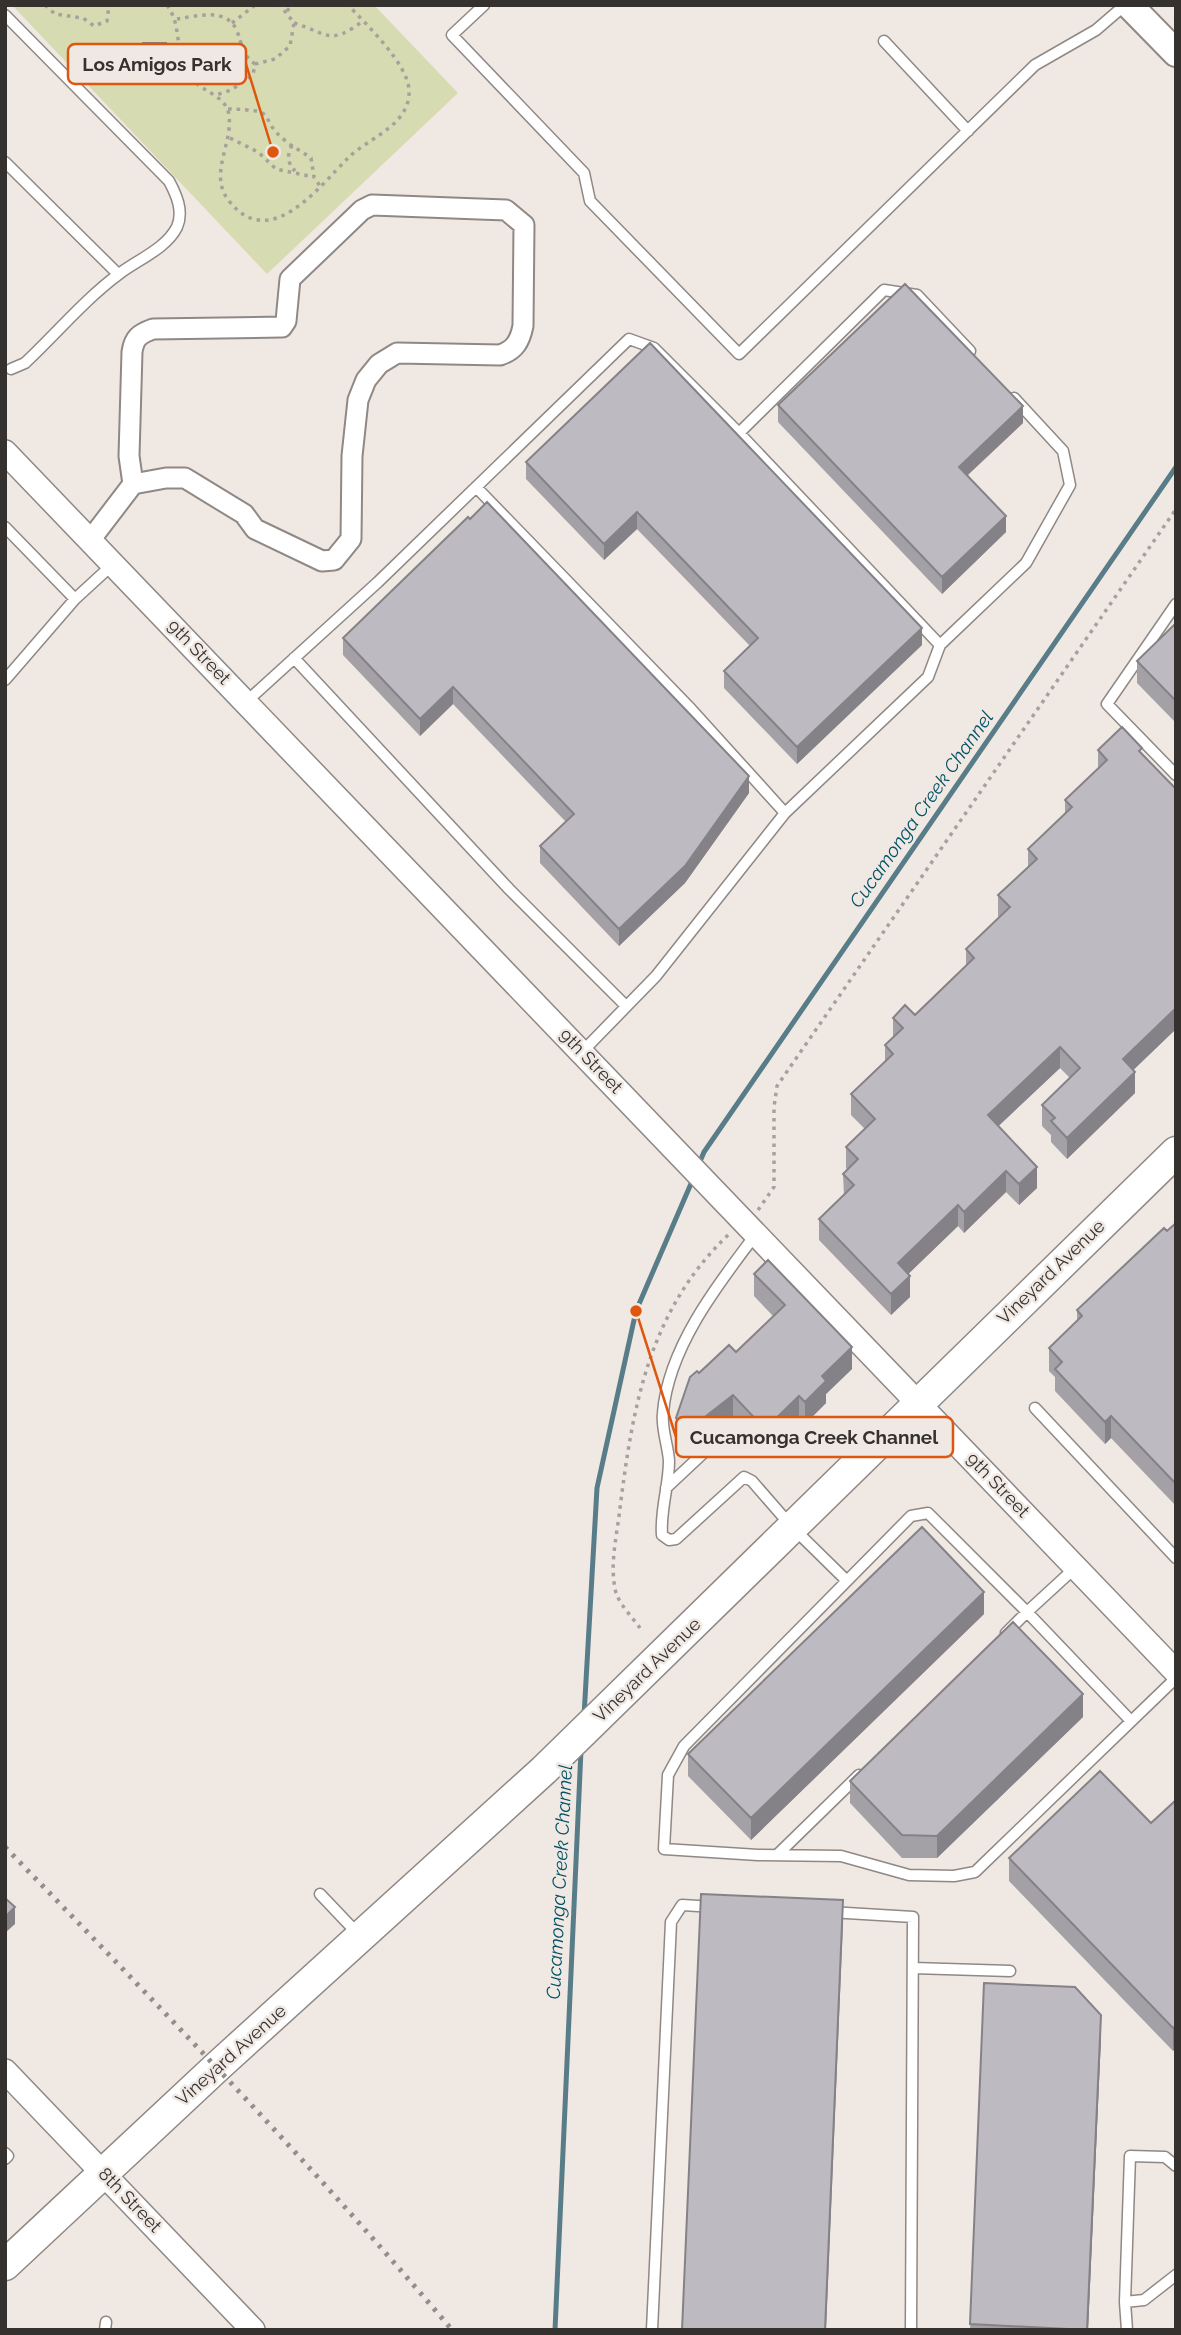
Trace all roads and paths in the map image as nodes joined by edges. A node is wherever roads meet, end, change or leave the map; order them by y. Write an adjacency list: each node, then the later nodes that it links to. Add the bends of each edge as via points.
1 (46, 5): 2 (path, via 64,18 83,18 94,26 107,21)
2 (109, 5)
3 (167, 5): 12 (path)
4 (255, 5): 14 (path)
5 (280, 5): 10 (path)
6 (292, 5): 10 (path)
7 (348, 5): 13 (path)
8 (484, 5): 21 (lane, via 452,35 584,173 590,201 739,354)
9 (1135, 8): 17 (main road); 21 (lane, via 1035,65)
10 (287, 11): 15 (path)
11 (5, 15): 28 (lane, via 169,181 178,197 177,227 162,244)
12 (177, 19): 14 (path, via 218,15); 19 (path, via 180,58 192,80)
13 (363, 21): 15 (path, via 334,37); 27 (path, via 404,68 410,93 395,122)
14 (232, 23): 18 (path, via 240,48)
15 (294, 23): 18 (path, via 285,53)
16 (884, 41): 21 (lane)
17 (1176, 53)
18 (255, 64): 19 (path, via 253,75)
19 (215, 96): 20 (path)
20 (228, 109): 22 (path); 23 (path, via 259,109)
21 (968, 131)
22 (230, 138): 25 (path, via 258,152 276,169); 27 (path, via 220,164 220,183 241,213 257,220 287,216)
23 (292, 145): 25 (path, via 289,164); 26 (path, via 311,158)
24 (5, 162): 28 (lane)
25 (296, 172): 26 (path)
26 (314, 177): 27 (path)
27 (320, 186)
28 (118, 274): 30 (lane, via 25,363)
29 (981, 363): 32 (lane, via 917,295 884,290)
30 (7, 369)
31 (1009, 392): 42 (lane, via 1063,451 1070,485 1026,563)
32 (739, 433): 35 (lane, via 654,348 629,340); 42 (lane)
33 (6, 453): 38 (street, 9th Street)
34 (133, 484): 34 (street, via 185,478 244,514 255,529 322,561 334,560 351,539 352,456 358,400 366,380 379,363 397,352 500,355 512,351 523,326 524,225 506,210 372,205 290,279 282,327 153,329 141,334 132,352 129,456); 38 (street)
35 (476, 487): 43 (lane); 47 (lane)
36 (1176, 509): 51 (path, via 777,1086 774,1187)
37 (5, 527): 40 (lane)
38 (91, 539): 39 (street, 9th Street)
39 (114, 564): 40 (lane); 45 (street, 9th Street)
40 (75, 599): 44 (lane)
41 (1176, 604): 46 (lane, via 1107,704)
42 (940, 645): 47 (lane, via 928,677)
43 (294, 658): 45 (lane); 48 (lane, via 509,889)
44 (5, 680)
45 (246, 702): 49 (street, 9th Street)
46 (1176, 775)
47 (785, 813): 48 (lane, via 656,976)
48 (626, 1006): 49 (lane)
49 (582, 1052): 52 (street, 9th Street)
50 (1176, 1152): 54 (main road, Vineyard Avenue)
51 (764, 1204)
52 (756, 1234): 54 (street, 9th Street); 57 (lane, via 697,1318 671,1378 662,1414 669,1463)
53 (726, 1238): 63 (path, via 673,1309 650,1352 631,1423 613,1561 617,1594)
54 (918, 1401): 58 (main road, Vineyard Avenue); 60 (street, 9th Street)
55 (1035, 1408): 59 (lane)
56 (729, 1429): 57 (lane)
57 (665, 1489): 58 (lane, via 662,1535 669,1540 676,1539 744,1478 752,1481)
58 (792, 1527): 61 (lane); 73 (main road, Vineyard Avenue, via 544,1770)
59 (1176, 1558)
60 (1076, 1567): 62 (lane); 65 (street, 9th Street)
61 (847, 1581): 62 (lane, via 911,1516 928,1513); 69 (lane, via 684,1746 668,1775 664,1849)
62 (1027, 1612): 64 (lane); 67 (lane)
63 (640, 1628)
64 (997, 1641)
65 (1176, 1672)
66 (1176, 1678): 67 (lane)
67 (1130, 1721): 69 (lane, via 975,1872 909,1875 841,1856)
68 (867, 1768): 69 (lane)
69 (777, 1855)
70 (320, 1894): 73 (lane)
71 (722, 1907): 83 (lane, via 682,1905 671,1922)
72 (818, 1912): 74 (lane, via 913,1917)
73 (361, 1937): 78 (main road, Vineyard Avenue)
74 (913, 1968): 75 (lane); 84 (lane)
75 (1010, 1971)
76 (12, 2082): 78 (street, 8th Street)
77 (1176, 2166): 81 (lane, via 1165,2157 1130,2156)
78 (103, 2172): 79 (main road, Vineyard Avenue); 82 (street, 8th Street)
79 (5, 2265)
80 (1176, 2275): 81 (lane, via 1144,2300)
81 (1125, 2302): 85 (lane)
82 (253, 2330)
83 (652, 2330)
84 (911, 2330)
85 (1127, 2330)

